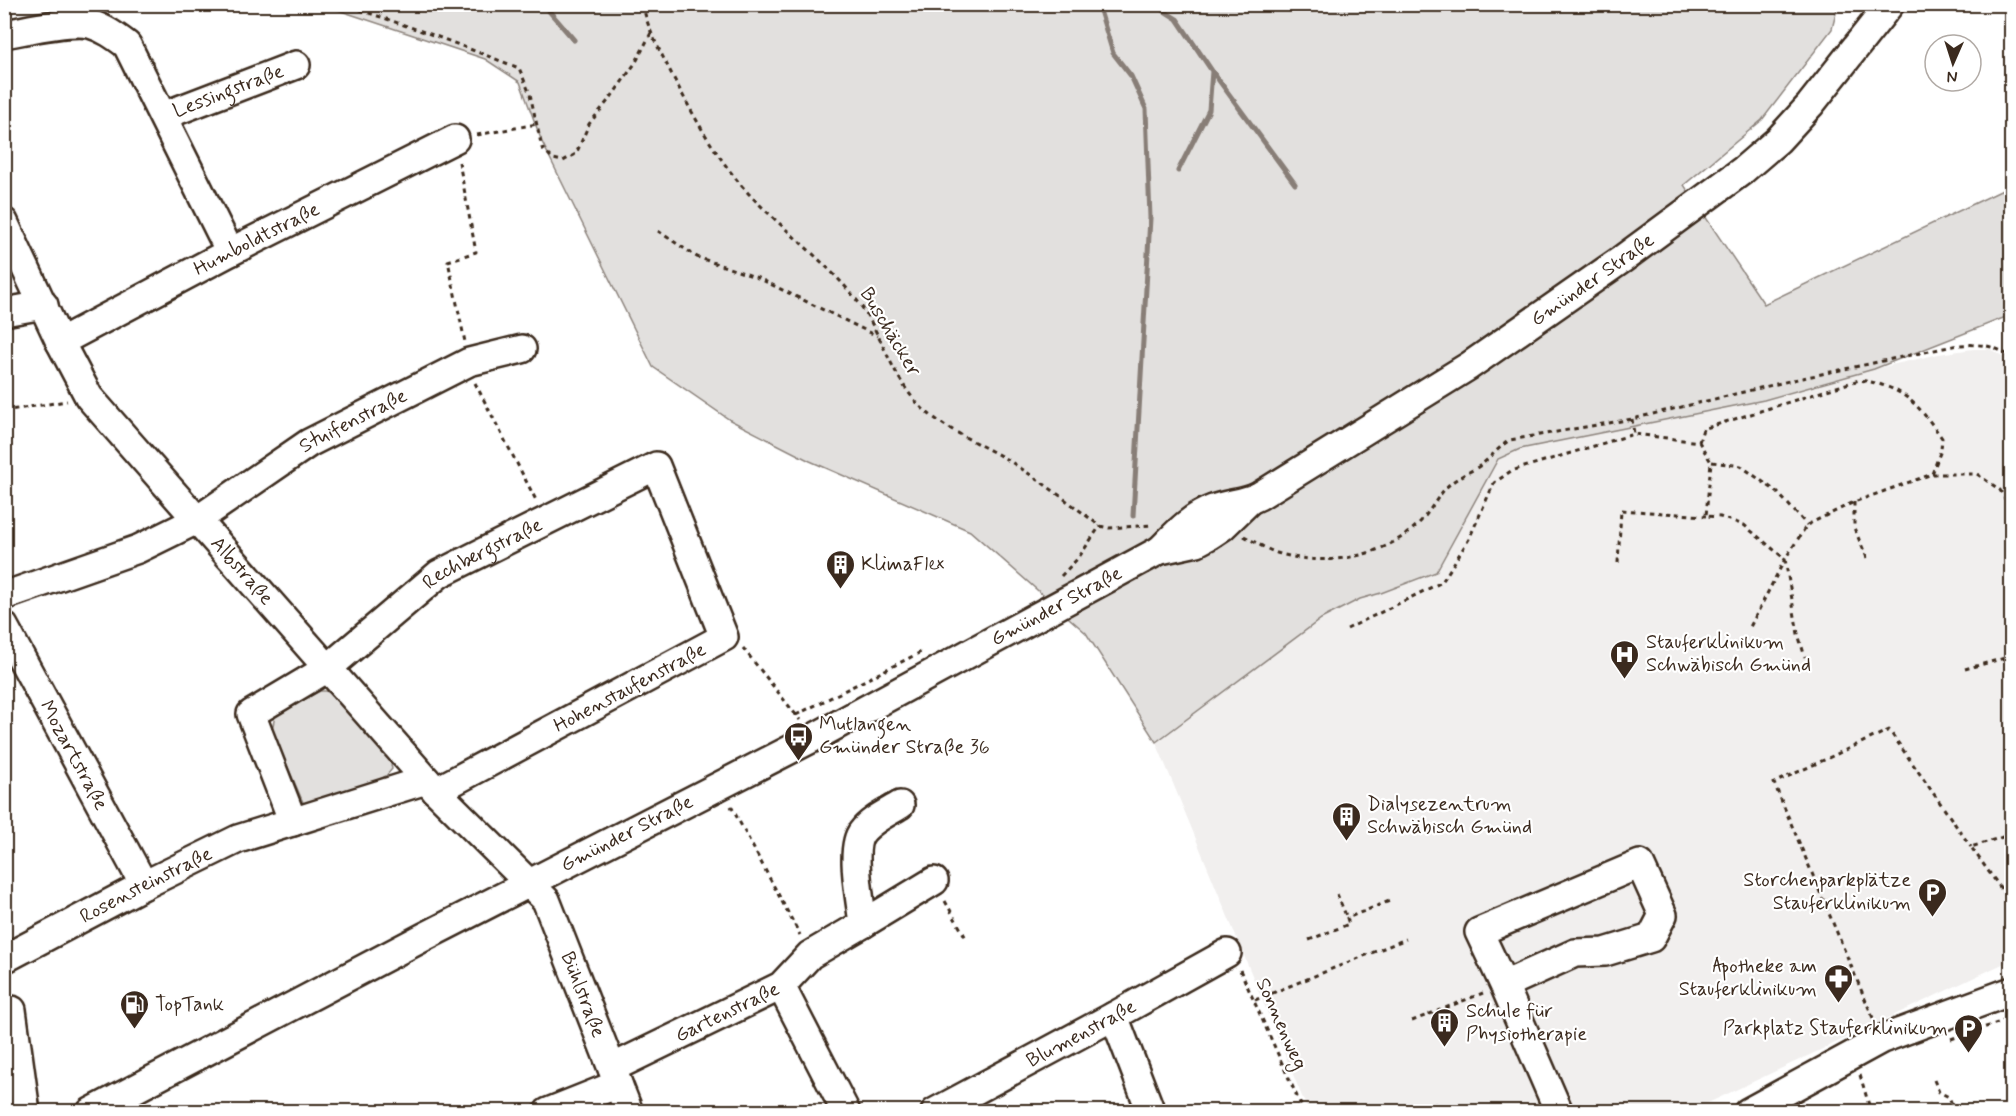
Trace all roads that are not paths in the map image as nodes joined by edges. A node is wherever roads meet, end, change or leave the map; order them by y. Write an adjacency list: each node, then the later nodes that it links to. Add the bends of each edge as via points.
1 (1886, 6): 22 (street, Gmünder Straße, via 1778,140 1621,260 1469,366 1249,501 1210,535 1182,531 1160,550 720,786)
2 (4, 34): 4 (street, Lessingstraße, via 88,24 110,31 127,45)
3 (296, 65): 4 (street, Lessingstraße)
4 (163, 116): 7 (street, Lessingstraße)
5 (455, 139): 7 (street, Humboldtstraße)
6 (4, 222): 8 (street, Albstraße)
7 (230, 252): 10 (street, Humboldtstraße)
8 (44, 305): 9 (street); 10 (street, Albstraße)
9 (4, 312)
10 (60, 342): 13 (street, Albstraße, via 89,397)
11 (522, 348): 13 (street, Stuifenstraße, via 469,362 309,442)
12 (656, 466): 16 (street, Rechbergstraße, via 439,574); 17 (street, Hohenstaufenstraße, via 724,637)
13 (197, 520): 14 (street, Stuifenstraße, via 138,549); 16 (street, Albstraße)
14 (4, 596)
15 (4, 626): 21 (street, Mozartstraße)
16 (328, 668): 17 (street, Albstraße); 19 (street, via 251,714)
17 (431, 785): 19 (street, Rosensteinstraße); 22 (street, Albstraße)
18 (900, 805): 23 (street, via 860,834 856,847)
19 (293, 822): 21 (street, Rosensteinstraße, via 238,839)
20 (934, 881): 23 (street)
21 (144, 885): 25 (street, Rosensteinstraße)
22 (538, 892): 31 (street, Bühlstraße); 34 (street, Gmünder Straße)
23 (863, 924): 27 (street, via 810,955)
24 (1227, 953): 30 (street, Blumenstraße)
25 (4, 959)
26 (1504, 985): 26 (street, via 1479,932 1640,864 1663,915 1651,938 1605,952 1575,953); 40 (street)
27 (781, 986): 31 (street, Gartenstraße); 37 (street, Gartenstraße)
28 (2012, 991): 41 (street, via 1882,1039)
29 (12, 1010): 33 (street)
30 (1114, 1016): 32 (street, Blumenstraße); 39 (street)
31 (615, 1076): 35 (street, Gartenstraße); 36 (street, Bühlstraße)
32 (962, 1105): 38 (street, Blumenstraße)
33 (26, 1112)
34 (91, 1112)
35 (548, 1112)
36 (629, 1112)
37 (846, 1112)
38 (935, 1112)
39 (1151, 1112)
40 (1559, 1112)
41 (1748, 1112)

